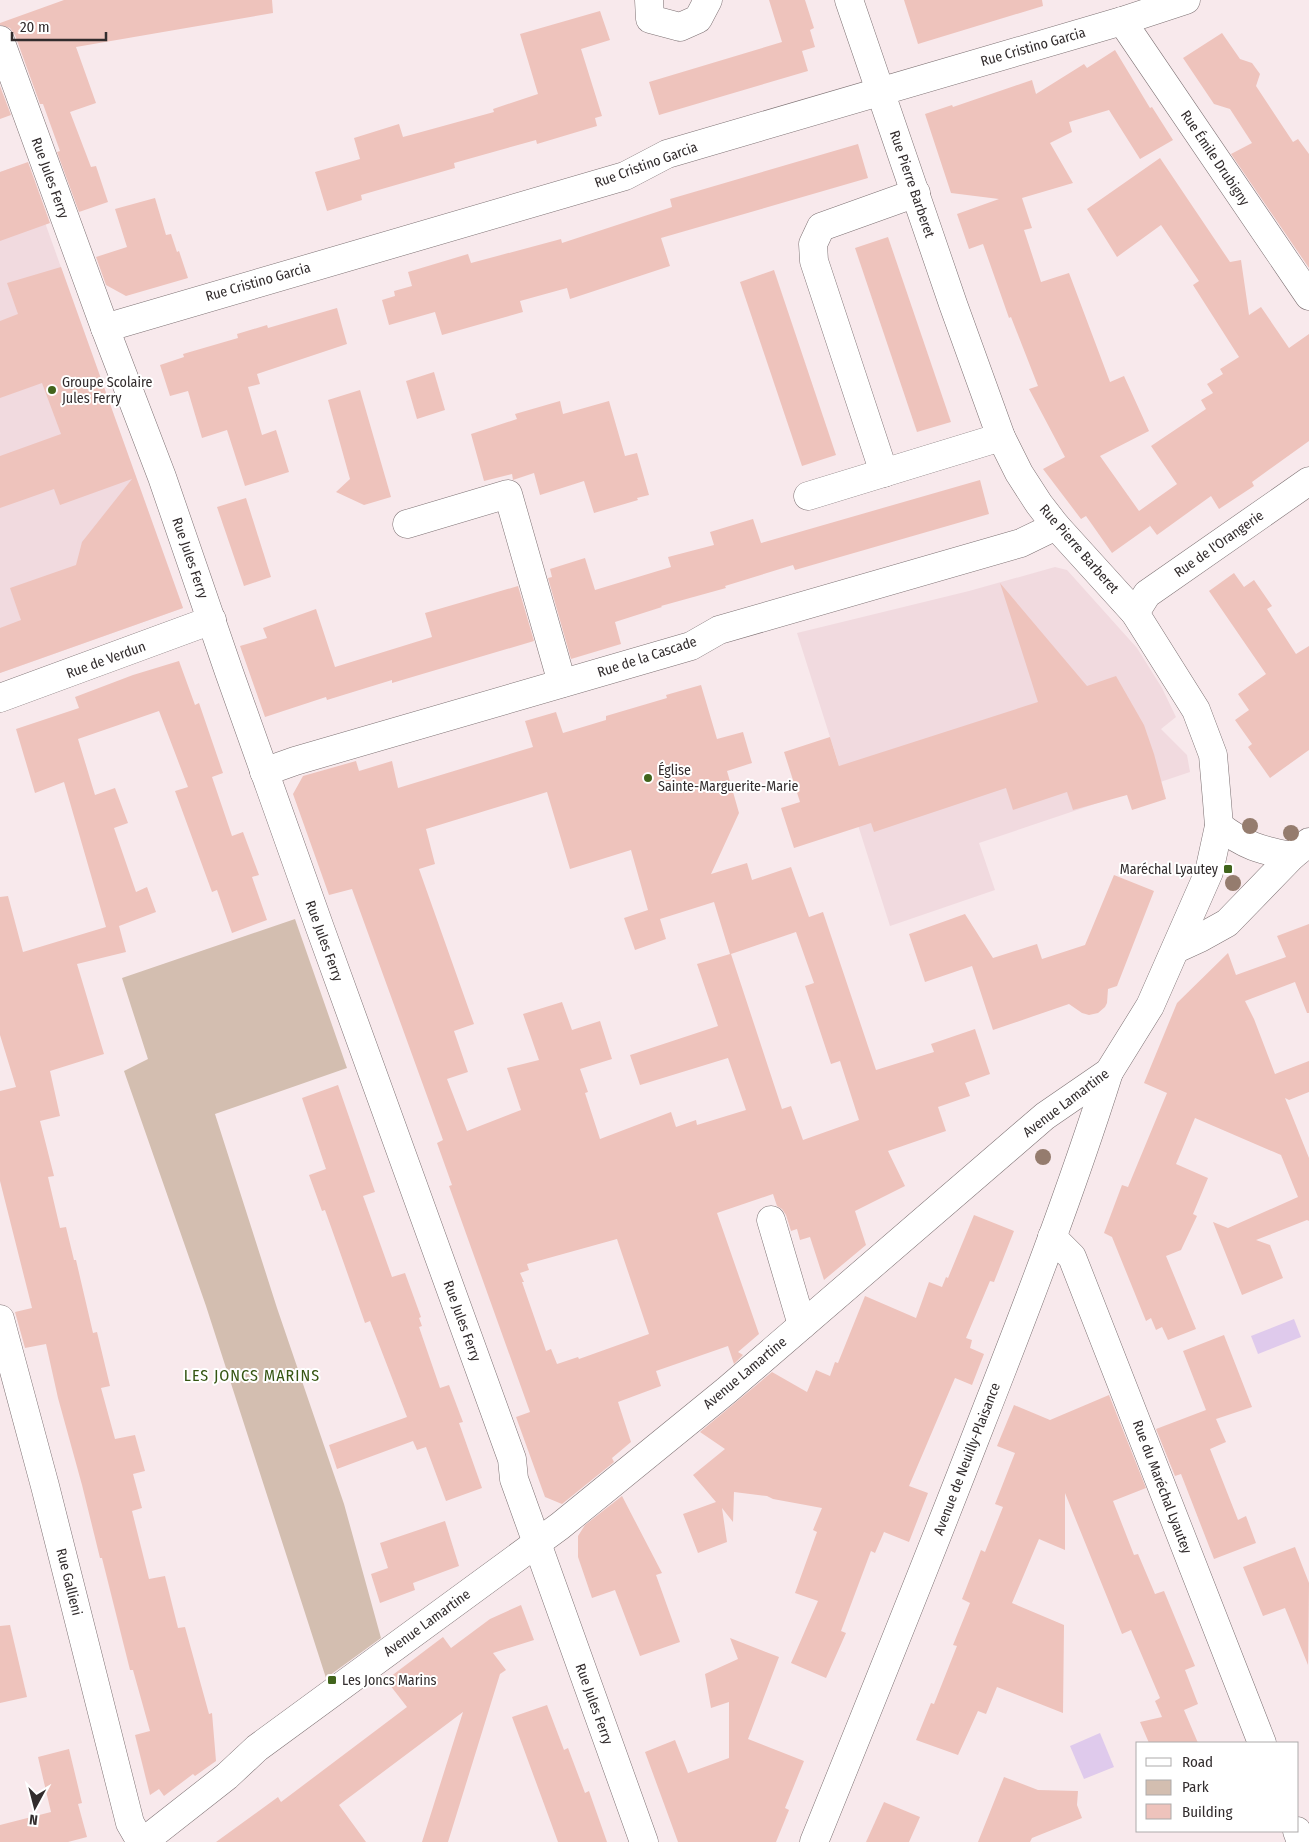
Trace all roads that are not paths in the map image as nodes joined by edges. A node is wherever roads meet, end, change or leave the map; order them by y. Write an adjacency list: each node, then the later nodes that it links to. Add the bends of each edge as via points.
1 (649, 0): 2 (street, via 650,19 680,27 698,19)
2 (708, 0)
3 (849, 0): 7 (street, Rue Pierre Barberet)
4 (1186, 0): 5 (street, Rue Cristino Garcia)
5 (1122, 21): 7 (street, Rue Cristino Garcia); 9 (street, Rue Émile Drubigny)
6 (0, 40): 10 (street, Rue Jules Ferry)
7 (881, 90): 8 (street, Rue Pierre Barberet); 10 (street, Rue Cristino Garcia, via 667,154 625,176)
8 (916, 193): 11 (street, Rue Pierre Barberet); 12 (street, via 821,228 814,244 814,261)
9 (1309, 296)
10 (105, 328): 18 (street, Rue Jules Ferry)
11 (1001, 437): 12 (street); 16 (street, Rue Pierre Barberet, via 1019,473)
12 (884, 472): 14 (street)
13 (1309, 481): 17 (street, Rue de l'Orangerie, via 1147,594)
14 (808, 496)
15 (407, 524): 19 (street, via 508,494)
16 (1056, 526): 17 (street, Rue Pierre Barberet); 19 (street, Rue de la Cascade, via 1020,543 719,630 691,646)
17 (1135, 613): 22 (street, Rue Pierre Barberet, via 1196,710 1213,755)
18 (212, 620): 20 (street, Rue de Verdun); 21 (street, Rue Jules Ferry)
19 (562, 683): 21 (street, Rue de la Cascade, via 295,760)
20 (0, 698)
21 (264, 772): 30 (street, Rue Jules Ferry, via 512,1459 514,1479)
22 (1219, 826): 23 (street, via 1258,850); 24 (street, Rue Pierre Barberet, via 1209,872)
23 (1300, 849): 24 (street, via 1227,923)
24 (1176, 949): 25 (street, Avenue Lamartine, via 1150,1006)
25 (1109, 1072): 27 (street, Avenue de Neuilly-Plaisance); 29 (street, Avenue Lamartine, via 1045,1116)
26 (771, 1220): 29 (street)
27 (1052, 1237): 31 (street, Rue du Maréchal Lyautey, via 1072,1257); 35 (street, Avenue de Neuilly-Plaisance, via 945,1517)
28 (0, 1319): 33 (street, Rue Gallieni, via 130,1824)
29 (802, 1325): 30 (street, Avenue Lamartine)
30 (538, 1543): 33 (street, Avenue Lamartine, via 257,1748 227,1776); 34 (street, Rue Jules Ferry)
31 (1262, 1742)
32 (1309, 1840): 36 (street)
33 (142, 1842)
34 (644, 1842)
35 (814, 1842)
36 (1302, 1842)

